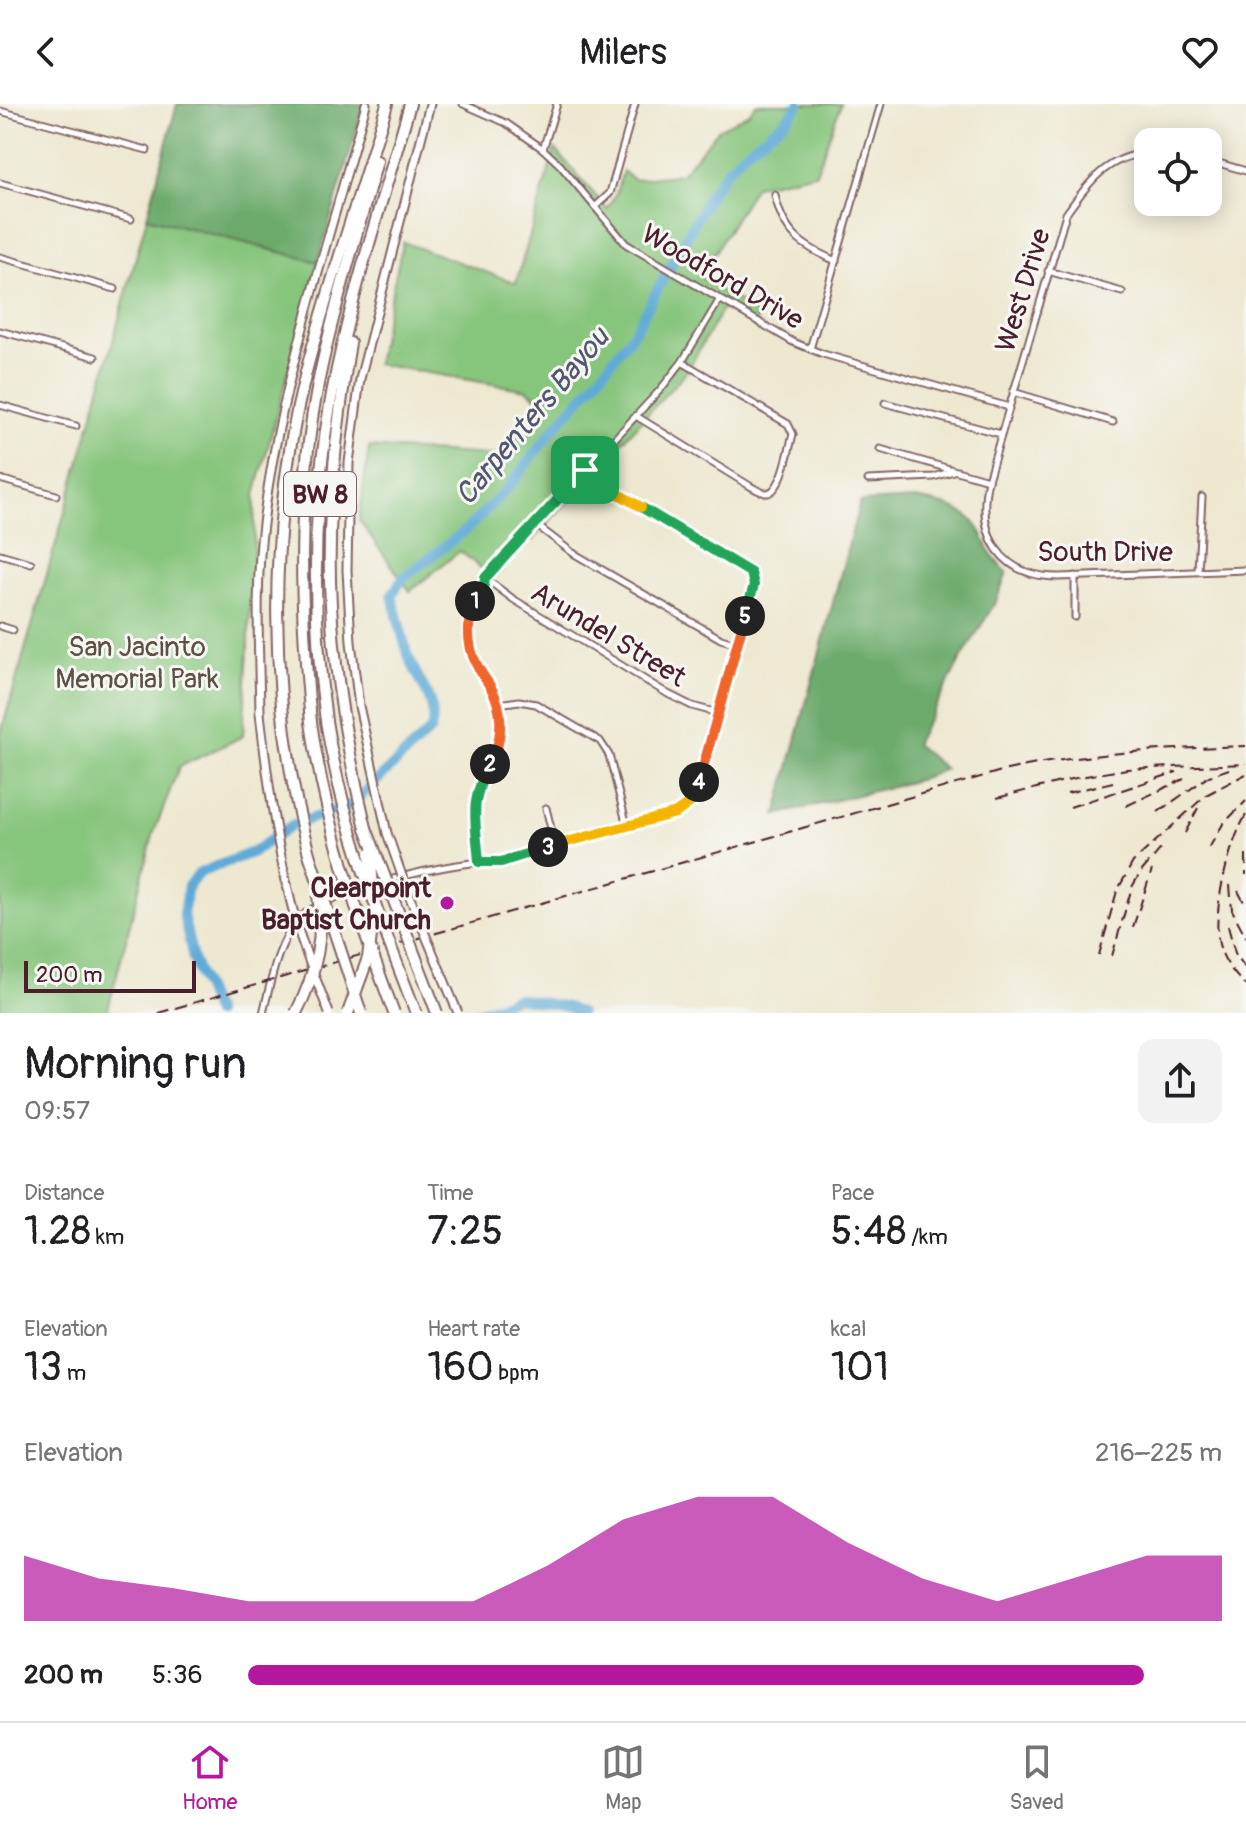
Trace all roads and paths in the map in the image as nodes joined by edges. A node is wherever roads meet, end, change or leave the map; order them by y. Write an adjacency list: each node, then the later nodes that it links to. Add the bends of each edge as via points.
1 (366, 104): 68 (main road, BW 8, bridge, via 270,469 258,580 260,713 269,800 297,926)
2 (387, 104): 64 (highway, via 306,373 286,483 278,641 284,726)
3 (393, 104): 71 (highway, BW 8, bridge, via 324,359 310,440 302,608 322,790 334,841)
4 (410, 104): 22 (highway, BW 8)
5 (430, 104): 74 (main road, BW 8, bridge, via 360,379 349,463 347,570 359,706 387,833)
6 (463, 104): 11 (street, Woodford Drive, via 506,123)
7 (557, 104): 11 (street)
8 (635, 104): 18 (street, via 610,193)
9 (881, 104): 21 (street)
10 (0, 111): 12 (street)
11 (543, 149): 18 (street, Woodford Drive)
12 (147, 150)
13 (1134, 157): 23 (street, West Drive, via 1090,179 1066,214)
14 (1222, 164): 15 (street)
15 (1246, 171)
16 (0, 183): 19 (street)
17 (775, 195): 21 (street, via 795,238)
18 (595, 207): 26 (street, Woodford Drive, via 626,244)
19 (131, 219)
20 (0, 257): 24 (street)
21 (836, 261): 28 (street)
22 (363, 271): 62 (highway, via 335,456 330,581 346,736); 72 (highway, BW 8, bridge, via 330,404 321,477 315,588 320,672 338,788 356,853)
23 (1048, 271): 25 (street); 31 (street, West Drive)
24 (115, 289)
25 (1122, 292)
26 (720, 299): 28 (street, Woodford Drive); 30 (street)
27 (0, 331): 29 (street)
28 (810, 349): 34 (street, Woodford Drive)
29 (95, 357)
30 (682, 362): 35 (street); 35 (street, via 791,429 780,482 772,492 750,486)
31 (1013, 392): 34 (street, West Drive); 36 (street)
32 (885, 403): 38 (street)
33 (0, 405): 37 (street)
34 (1009, 407): 38 (street, West Drive)
35 (636, 416): 40 (street)
36 (1113, 422)
37 (76, 426)
38 (1001, 434): 44 (street, West Drive)
39 (880, 449): 41 (street)
40 (585, 470): 47 (street); 57 (street, via 752,576)
41 (954, 471): 43 (street); 44 (street)
42 (0, 479): 45 (street)
43 (868, 480)
44 (988, 480): 52 (street, South Drive, via 984,516 998,551 1027,572)
45 (56, 495)
46 (1202, 497): 51 (street)
47 (535, 524): 53 (street); 57 (street, via 573,553)
48 (0, 554): 49 (street)
49 (31, 563)
50 (1246, 570): 51 (street, South Drive)
51 (1198, 571): 52 (street, South Drive)
52 (1075, 576): 54 (street)
53 (485, 578): 58 (street, via 468,622 469,637 473,657); 59 (street, Arundel Street, via 668,694)
54 (1075, 617)
55 (0, 626): 56 (street)
56 (13, 630)
57 (737, 644): 59 (street)
58 (498, 704): 61 (street, via 536,704 600,741 609,755); 65 (street, via 497,750 476,796)
59 (718, 713): 61 (street, via 691,802 676,813)
60 (546, 808): 63 (street)
61 (627, 827): 63 (street)
62 (366, 828): 69 (highway, bridge, via 373,928); 73 (highway, bridge)
63 (555, 845): 65 (street, via 501,862)
64 (309, 854): 67 (highway, bridge, via 320,933 315,964); 70 (highway, bridge)
65 (479, 862): 66 (street, via 340,895 309,909 282,946)
66 (263, 1013)
67 (296, 1013)
68 (329, 1013)
69 (348, 1013)
70 (361, 1013)
71 (394, 1013)
72 (416, 1013)
73 (437, 1013)
74 (458, 1013)

